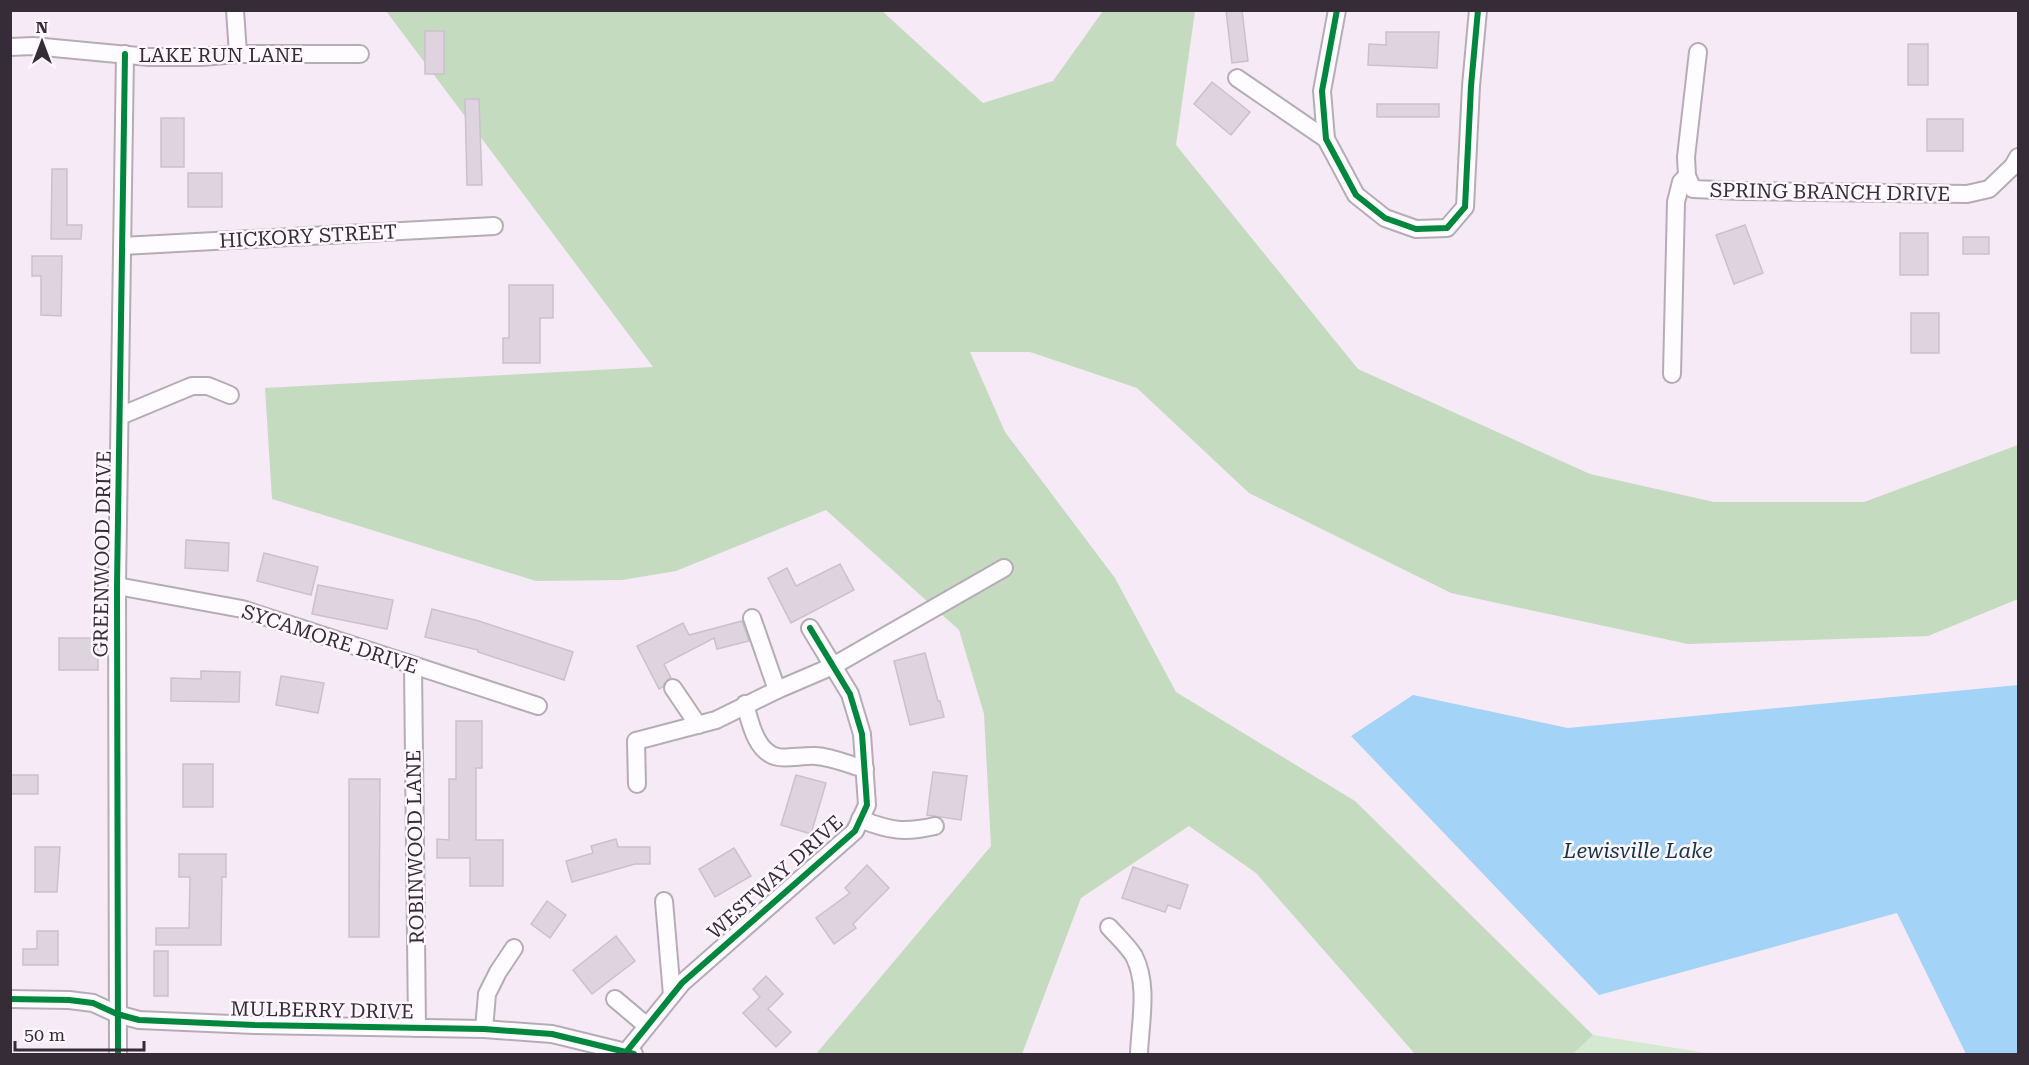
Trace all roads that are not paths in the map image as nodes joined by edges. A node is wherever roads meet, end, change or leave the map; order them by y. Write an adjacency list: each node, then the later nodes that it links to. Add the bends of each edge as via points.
1 (235, 10): 7 (street)
2 (1337, 10): 10 (street, via 1322,91)
3 (1478, 10): 10 (street, via 1466,207 1447,228 1416,229 1385,218 1356,195)
4 (10, 47): 6 (street, LAKE RUN LANE)
5 (1698, 52): 12 (street, SPRING BRANCH DRIVE)
6 (125, 54): 7 (street, LAKE RUN LANE); 14 (street, GREENWOOD DRIVE)
7 (238, 54): 8 (street, LAKE RUN LANE)
8 (360, 54)
9 (1237, 78): 10 (street)
10 (1326, 139)
11 (2019, 157): 12 (street, SPRING BRANCH DRIVE, via 1989,189 1967,194 1693,189)
12 (1687, 176): 15 (street, via 1681,182 1676,202)
13 (494, 226): 14 (street, HICKORY STREET)
14 (122, 246): 17 (street, GREENWOOD DRIVE)
15 (1672, 374)
16 (230, 395): 17 (street, via 208,386 192,386)
17 (120, 416): 19 (street, GREENWOOD DRIVE)
18 (1004, 568): 23 (street)
19 (117, 586): 22 (street, SYCAMORE DRIVE, via 242,609); 39 (street, GREENWOOD DRIVE)
20 (752, 618): 25 (street)
21 (810, 628): 23 (street, WESTWAY DRIVE)
22 (413, 666): 27 (street, SYCAMORE DRIVE); 41 (street, ROBINWOOD LANE)
23 (833, 666): 25 (street); 29 (street, WESTWAY DRIVE, via 850,694 862,734)
24 (673, 688): 28 (street)
25 (777, 690): 26 (street)
26 (745, 704): 28 (street); 29 (street, via 760,744 779,758 818,756)
27 (538, 706)
28 (698, 725): 30 (street, via 636,741)
29 (865, 769): 31 (street, WESTWAY DRIVE, via 867,806)
30 (637, 784)
31 (860, 819): 32 (street, via 909,832); 36 (street, WESTWAY DRIVE, via 855,831 682,982)
32 (935, 826)
33 (664, 901): 36 (street)
34 (1109, 927): 45 (street, via 1133,954 1139,970)
35 (514, 948): 42 (street, via 487,994)
36 (672, 995): 40 (street, WESTWAY DRIVE)
37 (10, 999): 39 (street, MULBERRY DRIVE, via 93,1003)
38 (615, 999): 40 (street)
39 (117, 1014): 41 (street, MULBERRY DRIVE, via 139,1020); 44 (street, GREENWOOD DRIVE)
40 (647, 1026): 43 (street, WESTWAY DRIVE)
41 (417, 1028): 42 (street, MULBERRY DRIVE)
42 (484, 1029): 43 (street, MULBERRY DRIVE, via 552,1034)
43 (631, 1053)
44 (118, 1054)
45 (1139, 1054)

